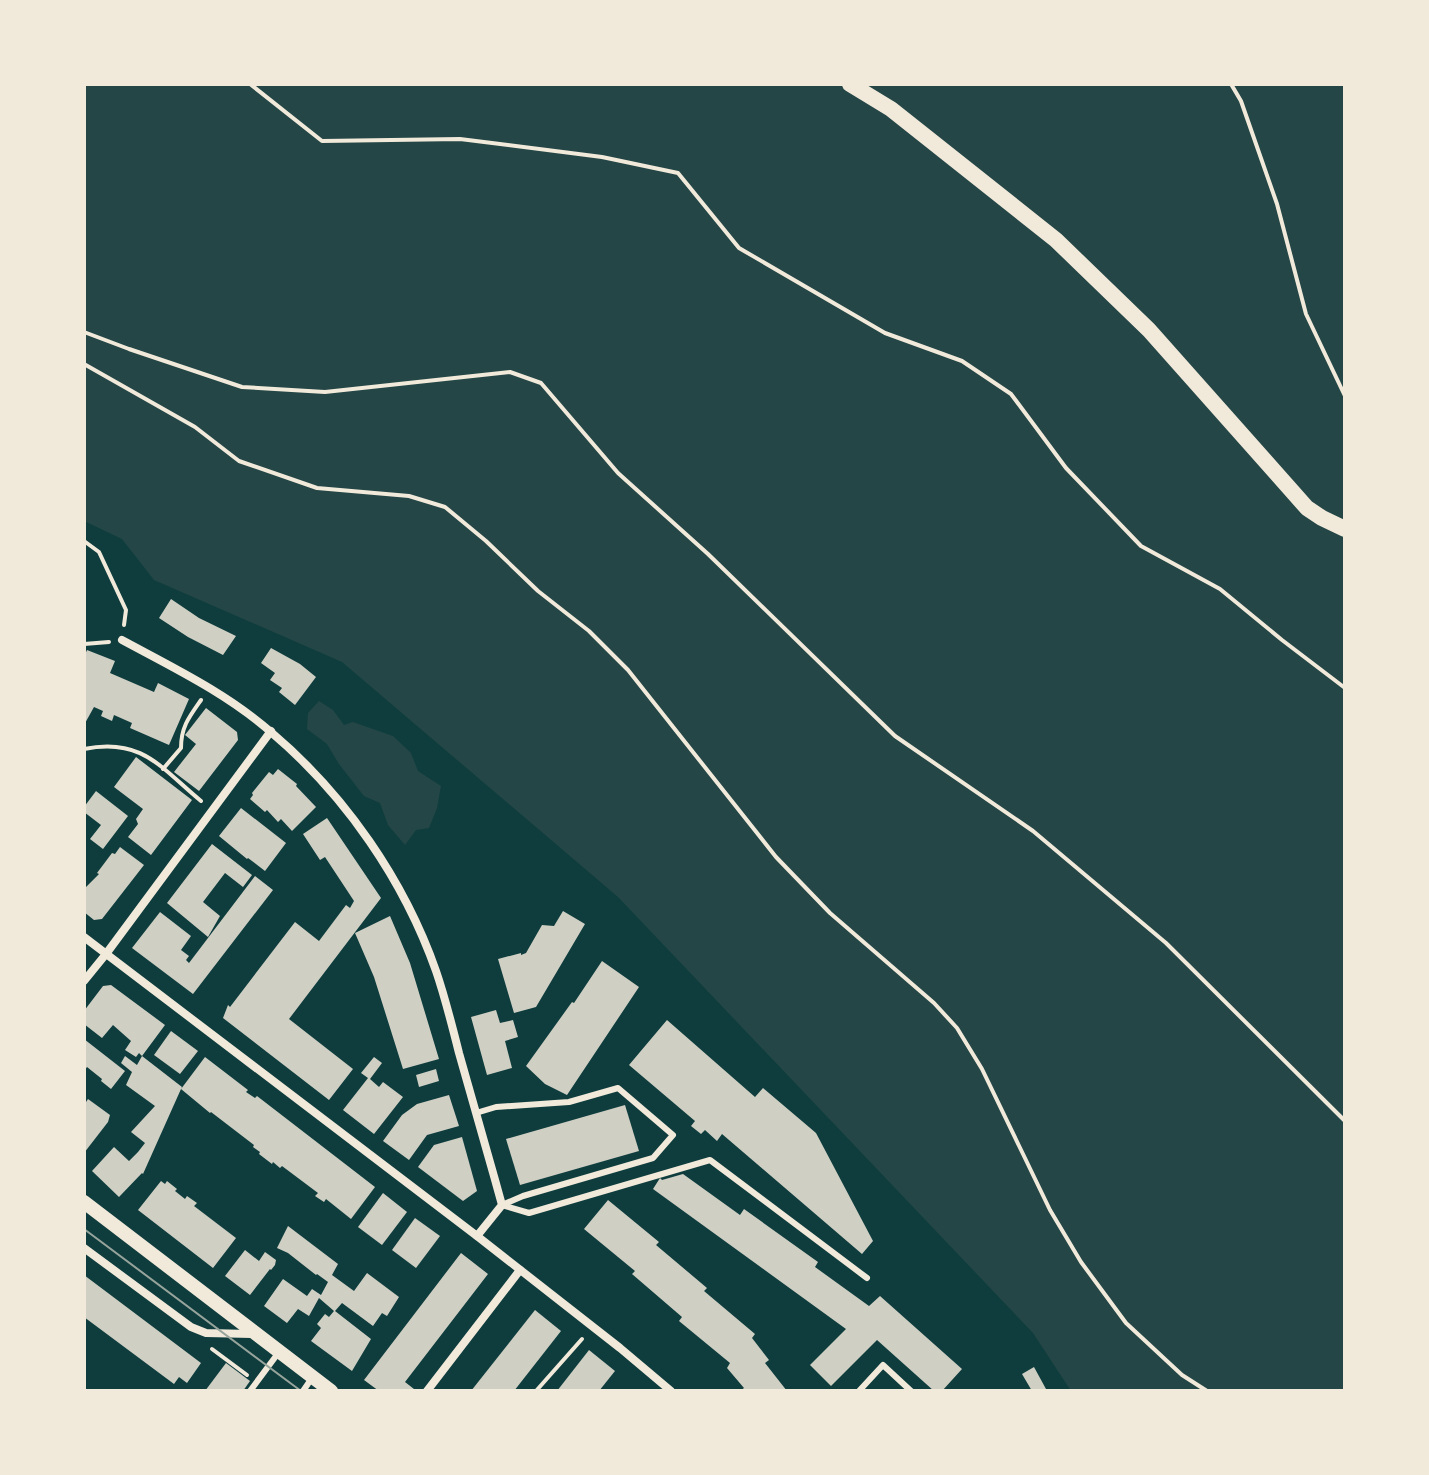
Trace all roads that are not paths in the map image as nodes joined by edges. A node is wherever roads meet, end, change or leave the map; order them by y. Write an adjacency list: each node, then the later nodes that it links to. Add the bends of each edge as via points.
1 (850, 84): 2 (main road, via 891,109 1056,240 1149,330 1307,508)
2 (1345, 529)
3 (122, 640): 4 (street, via 209,688)
4 (271, 731): 6 (street); 8 (street, via 342,804 396,884 437,972)
5 (84, 937): 6 (street)
6 (106, 954): 7 (street); 11 (street)
7 (84, 981)
8 (476, 1113): 10 (street); 10 (lane, via 569,1102 618,1088 673,1135 653,1158)
9 (84, 1202): 15 (street)
10 (502, 1205): 11 (street); 14 (lane, via 529,1213 710,1160)
11 (477, 1236): 13 (street)
12 (84, 1248): 15 (street, via 191,1327 206,1333)
13 (520, 1270): 21 (street); 22 (street)
14 (867, 1278)
15 (256, 1334): 16 (street)
16 (279, 1352): 17 (street); 18 (lane)
17 (313, 1377): 19 (lane); 20 (street)
18 (250, 1391)
19 (303, 1391)
20 (331, 1391)
21 (427, 1391)
22 (671, 1391)
23 (859, 1391): 24 (lane, via 883,1365)
24 (911, 1391)

